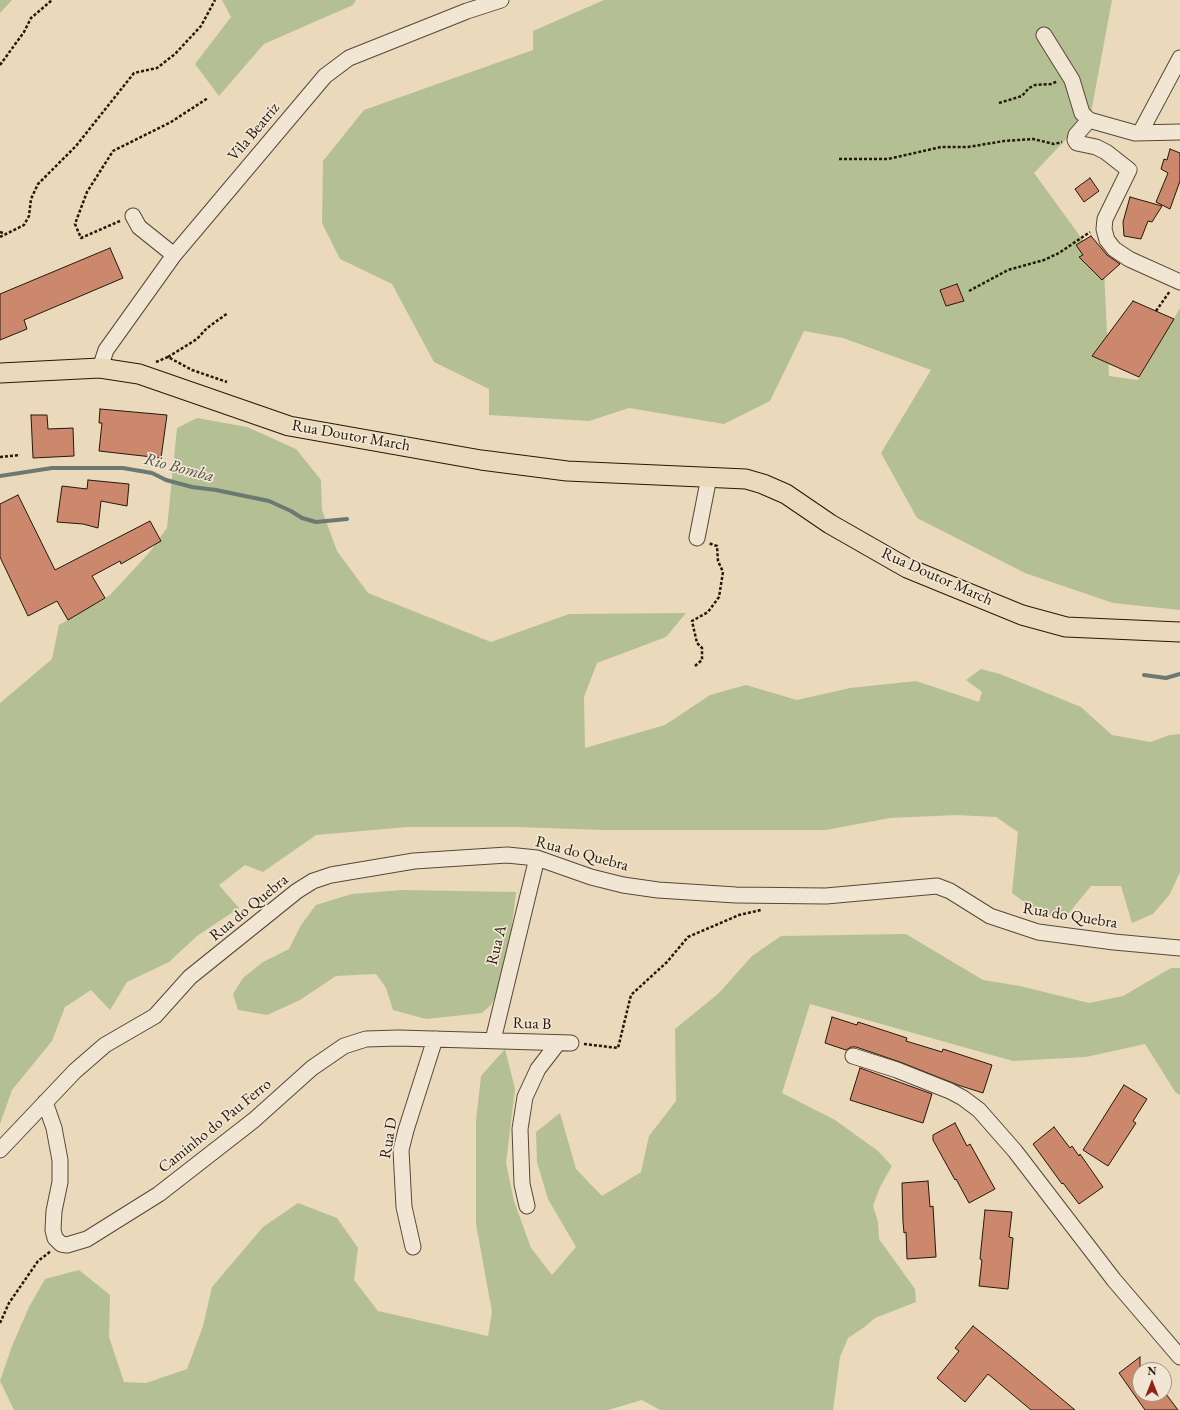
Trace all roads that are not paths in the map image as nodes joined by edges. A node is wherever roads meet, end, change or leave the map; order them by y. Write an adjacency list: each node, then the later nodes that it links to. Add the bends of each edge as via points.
1 (501, 0): 8 (street, Vila Beatriz, via 371,49 337,65)
2 (1044, 35): 4 (street, via 1067,72 1082,113)
3 (1180, 58): 6 (street)
4 (1089, 120): 6 (street); 9 (street, via 1079,130 1075,140 1080,145 1096,147 1106,152 1129,170 1108,212 1104,229 1107,240 1114,249)
5 (1180, 132): 6 (street)
6 (1140, 133)
7 (133, 216): 8 (street, via 139,227)
8 (174, 255): 10 (street, Vila Beatriz, via 106,350)
9 (1178, 282)
10 (100, 368): 11 (main road, Rua Doutor March); 12 (main road, Rua Doutor March, via 140,374 282,423 481,460 568,471)
11 (0, 373)
12 (709, 477): 13 (street); 14 (main road, Rua Doutor March, via 746,479 781,492 830,524 908,568 1022,615 1066,627)
13 (697, 538)
14 (1180, 632)
15 (537, 858): 16 (street, Rua do Quebra, via 617,883 658,890 736,895 826,896 937,886 950,891 990,916 1038,932); 18 (street, Rua A); 20 (street, Rua do Quebra, via 507,855 414,861 331,875 312,882 297,891 190,977 155,1016 105,1045)
16 (1180, 948)
17 (435, 1039): 18 (street, Caminho do Pau Ferro); 20 (street, Caminho do Pau Ferro, via 366,1039 344,1046 312,1068 254,1120 159,1194 87,1239 76,1243 61,1244 53,1230 60,1182 60,1160 54,1128); 23 (street, Rua D, via 401,1150 404,1207)
18 (493, 1040): 22 (street, Rua B, via 564,1043 538,1069 526,1097 520,1129 522,1184)
19 (853, 1056): 24 (street, via 950,1091 979,1110 1015,1151 1114,1280)
20 (45, 1102): 21 (street, Rua do Quebra)
21 (0, 1150)
22 (526, 1206)
23 (413, 1247)
24 (1180, 1358)

